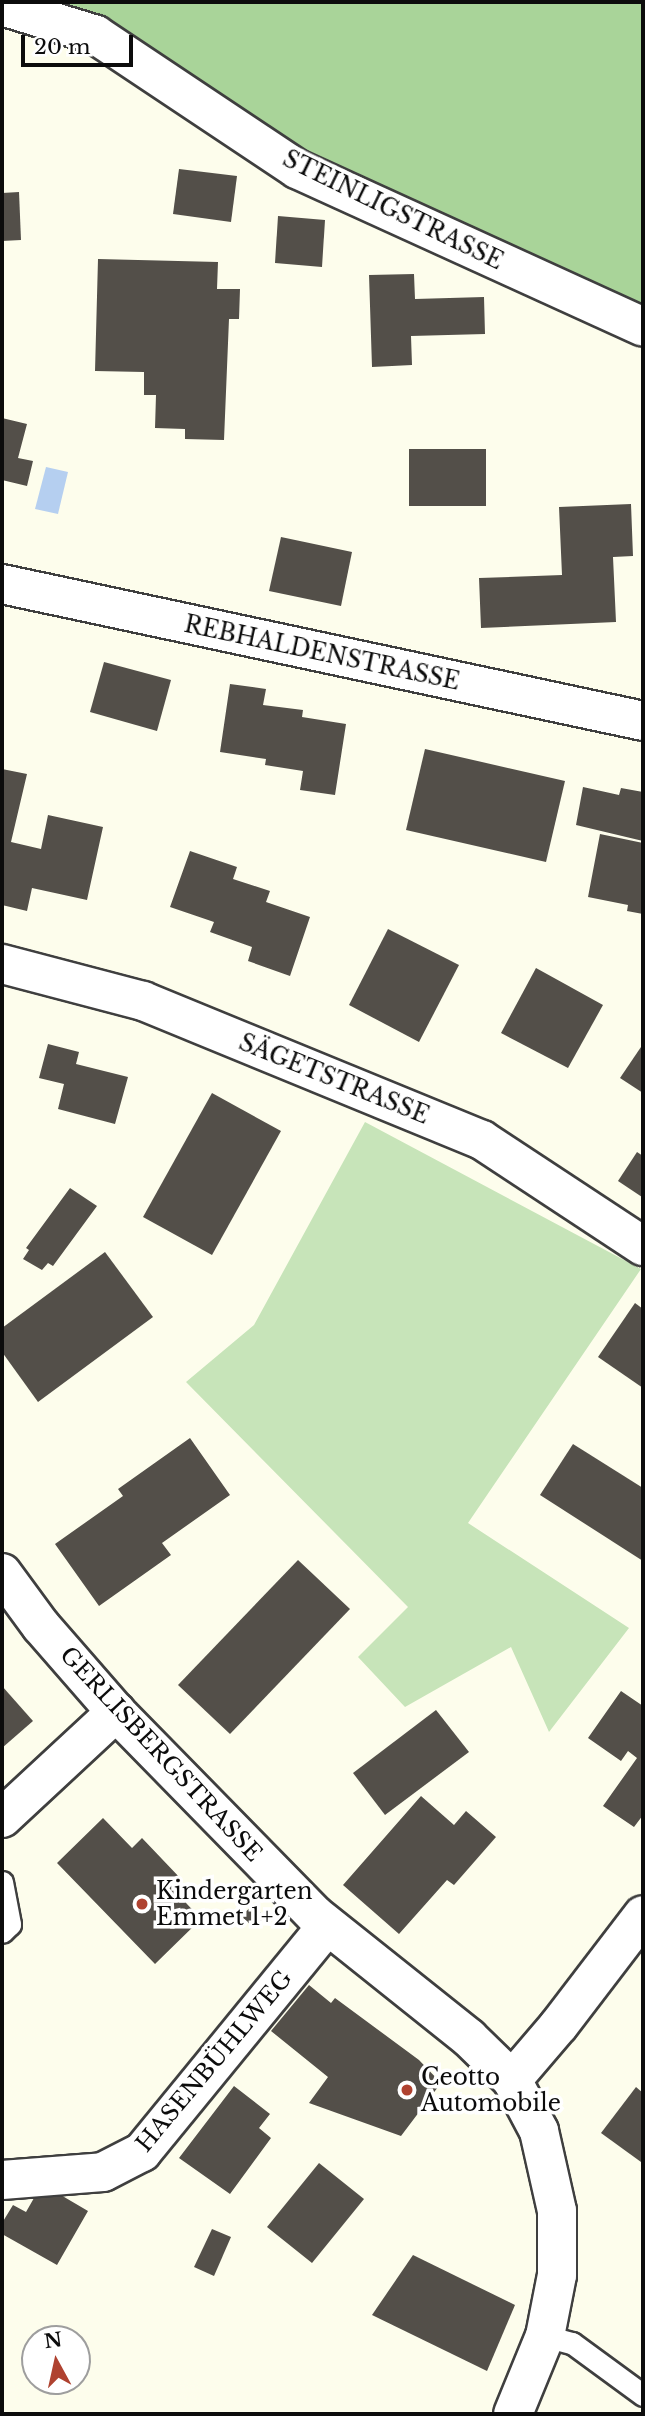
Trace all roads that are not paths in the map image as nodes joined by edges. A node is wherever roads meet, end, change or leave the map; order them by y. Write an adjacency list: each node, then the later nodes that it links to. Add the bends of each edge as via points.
1 (2, 6): 2 (street, STEINLIGSTRASSE, via 96,35 297,169)
2 (643, 327)
3 (2, 584): 4 (street, REBHALDENSTRASSE)
4 (643, 721)
5 (2, 964): 6 (street, SÄGETSTRASSE, via 143,1000 482,1140)
6 (643, 1246)
7 (2, 1573): 8 (street, GERLISBERGSTRASSE)
8 (116, 1712): 9 (street); 12 (street, GERLISBERGSTRASSE)
9 (2, 1818)
10 (2, 1882): 13 (lane, via 10,1924)
11 (643, 1914): 14 (street)
12 (327, 1926): 14 (street, GERLISBERGSTRASSE, via 469,2038); 15 (street, HASENBÜHLWEG, via 142,2152 103,2172)
13 (2, 1932)
14 (512, 2080): 16 (street, GERLISBERGSTRASSE, via 539,2132 557,2211 557,2275)
15 (2, 2180)
16 (545, 2336): 17 (lane, via 572,2343); 18 (street, GERLISBERGSTRASSE)
17 (643, 2395)
18 (513, 2414)

